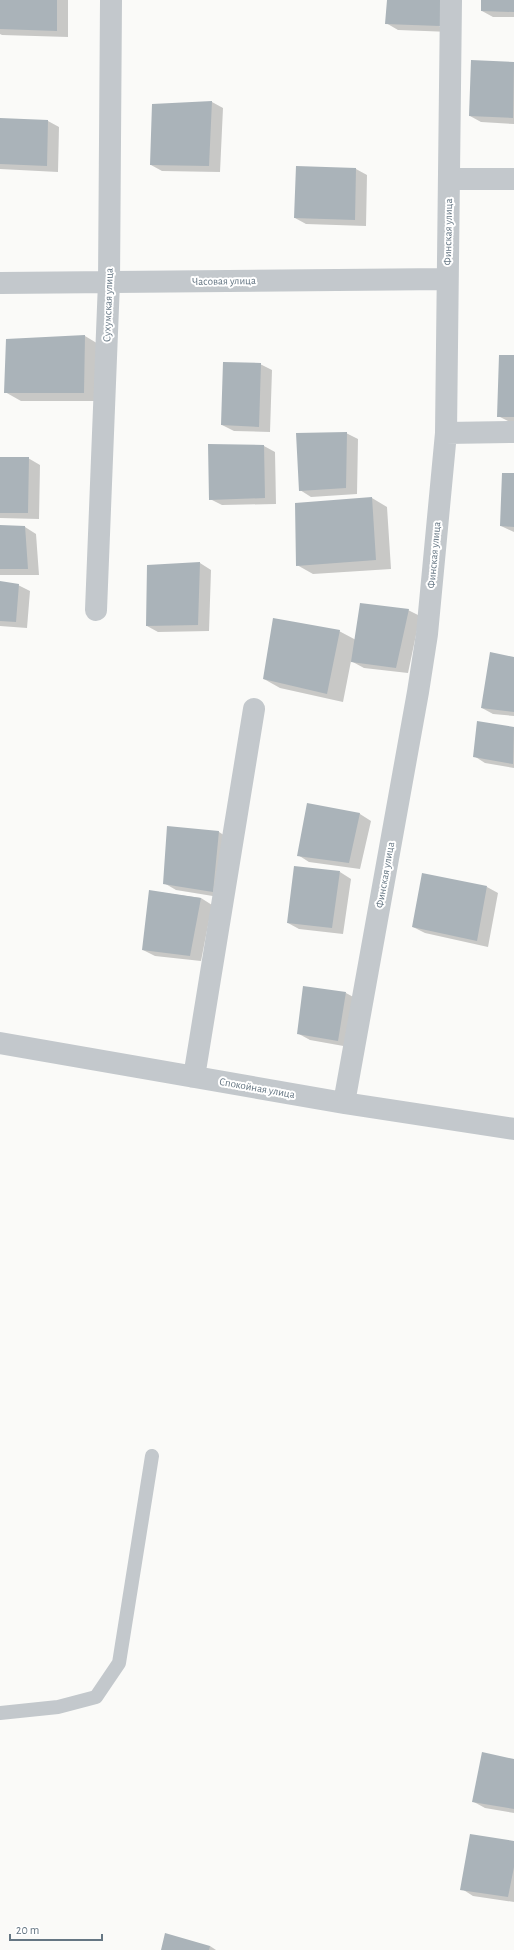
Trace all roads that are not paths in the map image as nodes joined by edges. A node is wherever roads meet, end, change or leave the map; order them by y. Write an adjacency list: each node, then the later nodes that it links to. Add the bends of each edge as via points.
1 (111, 0): 6 (street, Сухумская улица)
2 (451, 0): 3 (street, Финская улица)
3 (450, 179): 4 (street); 5 (street, Финская улица)
4 (514, 179)
5 (447, 279): 6 (street, Часовая улица); 9 (street, Финская улица)
6 (109, 282): 7 (street, Часовая улица); 10 (street, Сухумская улица)
7 (0, 283)
8 (514, 432): 9 (street)
9 (446, 433): 14 (street, Финская улица, via 426,641)
10 (96, 610)
11 (254, 709): 13 (street)
12 (0, 1043): 13 (street, Спокойная улица)
13 (194, 1077): 14 (street, Спокойная улица)
14 (344, 1103): 15 (street, Спокойная улица)
15 (514, 1129)
16 (152, 1456): 17 (lane, via 119,1663 96,1697 58,1707)
17 (0, 1713)

